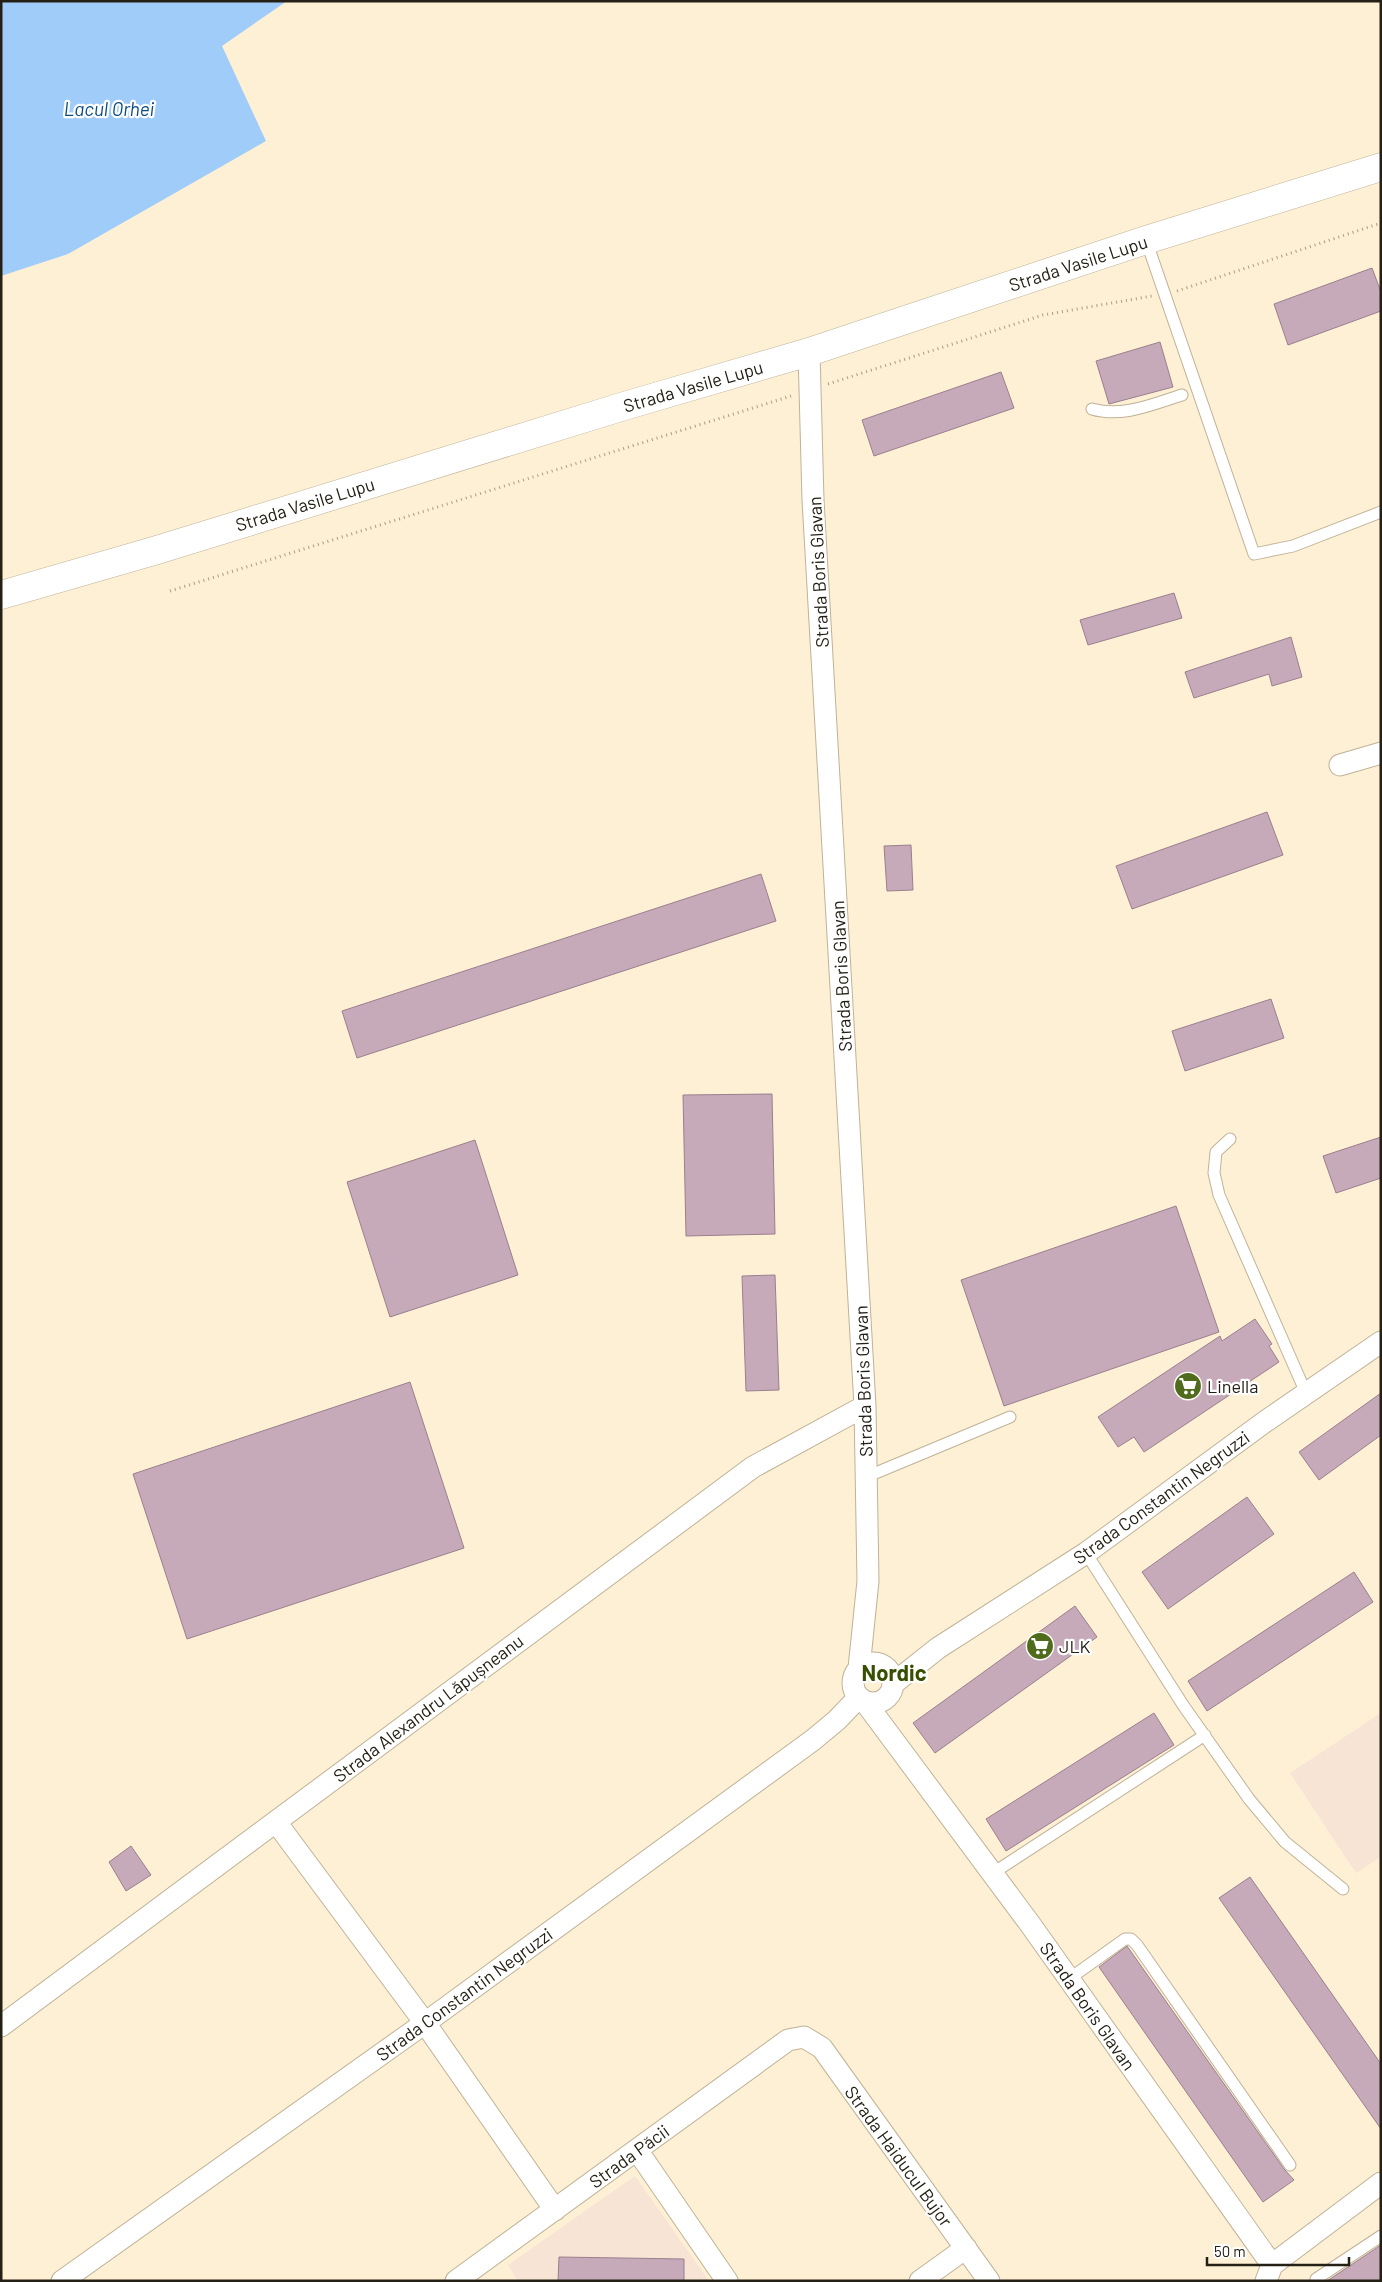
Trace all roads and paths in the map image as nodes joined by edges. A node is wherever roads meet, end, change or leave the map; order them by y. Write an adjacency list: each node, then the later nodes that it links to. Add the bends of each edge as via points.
1 (1381, 167): 3 (main road, Strada Vasile Lupu)
2 (1381, 223): 4 (path)
3 (1146, 240): 4 (lane); 5 (main road, Strada Vasile Lupu)
4 (1165, 294): 6 (path, via 1043,315); 9 (lane, via 1254,554 1293,546)
5 (809, 352): 6 (street, Strada Boris Glavan); 11 (main road, Strada Vasile Lupu)
6 (810, 390): 10 (path); 17 (street, Strada Boris Glavan)
7 (1182, 396): 8 (lane, via 1121,413)
8 (1092, 409)
9 (1381, 512)
10 (170, 591)
11 (1, 595)
12 (1381, 753): 13 (street)
13 (1340, 765)
14 (1230, 1139): 16 (lane, via 1216,1152 1214,1173 1219,1195)
15 (1381, 1342): 16 (street, Strada Constantin Negruzzi)
16 (1306, 1393): 20 (street, Strada Constantin Negruzzi)
17 (865, 1406): 19 (street, Strada Boris Glavan); 27 (street, Strada Alexandru Lăpușneanu, via 753,1467)
18 (1010, 1417): 19 (lane)
19 (866, 1478): 21 (street, Strada Boris Glavan)
20 (1086, 1553): 23 (street, Strada Constantin Negruzzi); 25 (lane)
21 (867, 1601): 22 (street, Strada Boris Glavan); 23 (street, Strada Boris Glavan)
22 (859, 1668): 23 (street, via 866,1664); 24 (street, via 853,1683)
23 (888, 1678): 24 (street, via 881,1702); 26 (street, Strada Boris Glavan)
24 (862, 1699): 26 (street, Strada Boris Glavan); 31 (street, Strada Constantin Negruzzi, via 813,1740)
25 (1205, 1735): 28 (lane); 29 (lane, via 1249,1799 1284,1842)
26 (902, 1749): 28 (street, Strada Boris Glavan)
27 (276, 1822): 31 (street); 32 (street, Strada Alexandru Lăpușneanu)
28 (993, 1873): 30 (street, Strada Boris Glavan)
29 (1342, 1889)
30 (1069, 1979): 35 (lane, via 1126,1939 1131,1939); 40 (street, Strada Boris Glavan)
31 (425, 2023): 37 (street); 42 (street, Strada Constantin Negruzzi)
32 (1, 2026)
33 (804, 2036): 34 (street, Strada Păcii, via 788,2040); 39 (street, Strada Haiducul Bujor, via 822,2048)
34 (637, 2150): 37 (street, Strada Păcii); 44 (street)
35 (1290, 2165)
36 (1381, 2183): 40 (street)
37 (555, 2210): 43 (street, Strada Păcii)
38 (1381, 2236): 41 (lane)
39 (966, 2248): 45 (street); 46 (street, Strada Haiducul Bujor)
40 (1269, 2273)
41 (1316, 2279)
42 (62, 2281)
43 (456, 2281)
44 (727, 2281)
45 (920, 2281)
46 (989, 2281)

